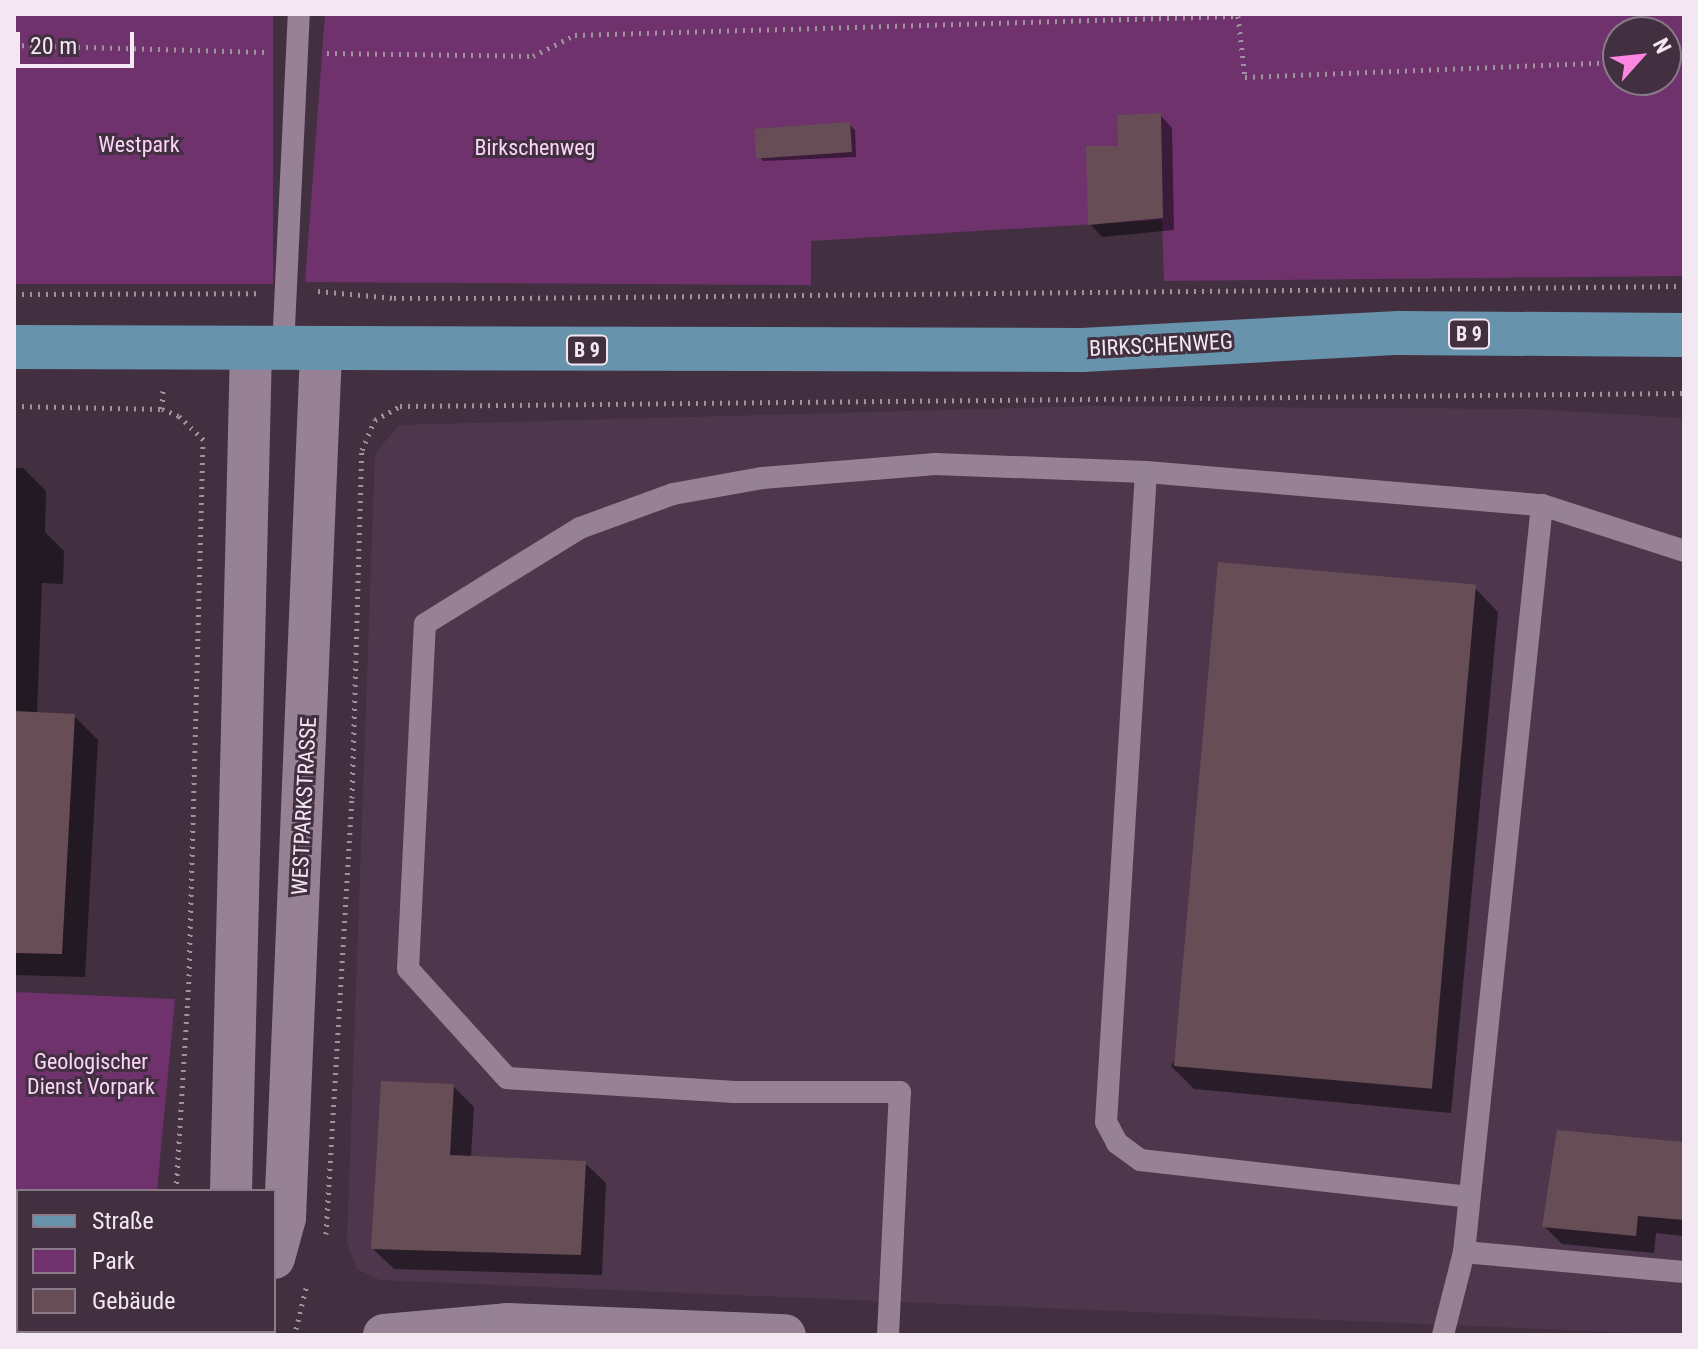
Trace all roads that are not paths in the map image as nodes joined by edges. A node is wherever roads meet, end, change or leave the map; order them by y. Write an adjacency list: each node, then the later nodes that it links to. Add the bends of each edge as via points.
1 (299, 14): 4 (lane)
2 (1684, 335): 4 (main road, BIRKSCHENWEG / B 9, via 1399,333 1082,350)
3 (14, 347): 4 (main road, BIRKSCHENWEG / B 9)
4 (285, 350): 8 (street, via 246,446); 11 (street, WESTPARKSTRASSE, via 320,452 285,1218)
5 (1146, 472): 6 (lane); 9 (lane, via 1106,1122 1117,1143 1140,1160); 15 (lane, via 935,464 762,478 673,494 580,528 425,624 408,969 507,1078 735,1092 900,1092)
6 (1542, 505): 7 (lane); 9 (lane)
7 (1684, 551)
8 (231, 1189)
9 (1469, 1197): 10 (lane)
10 (1464, 1252): 12 (lane); 16 (lane)
11 (291, 1268)
12 (1684, 1272)
13 (384, 1335): 14 (street, via 507,1324)
14 (785, 1335)
15 (888, 1335)
16 (1443, 1335)

